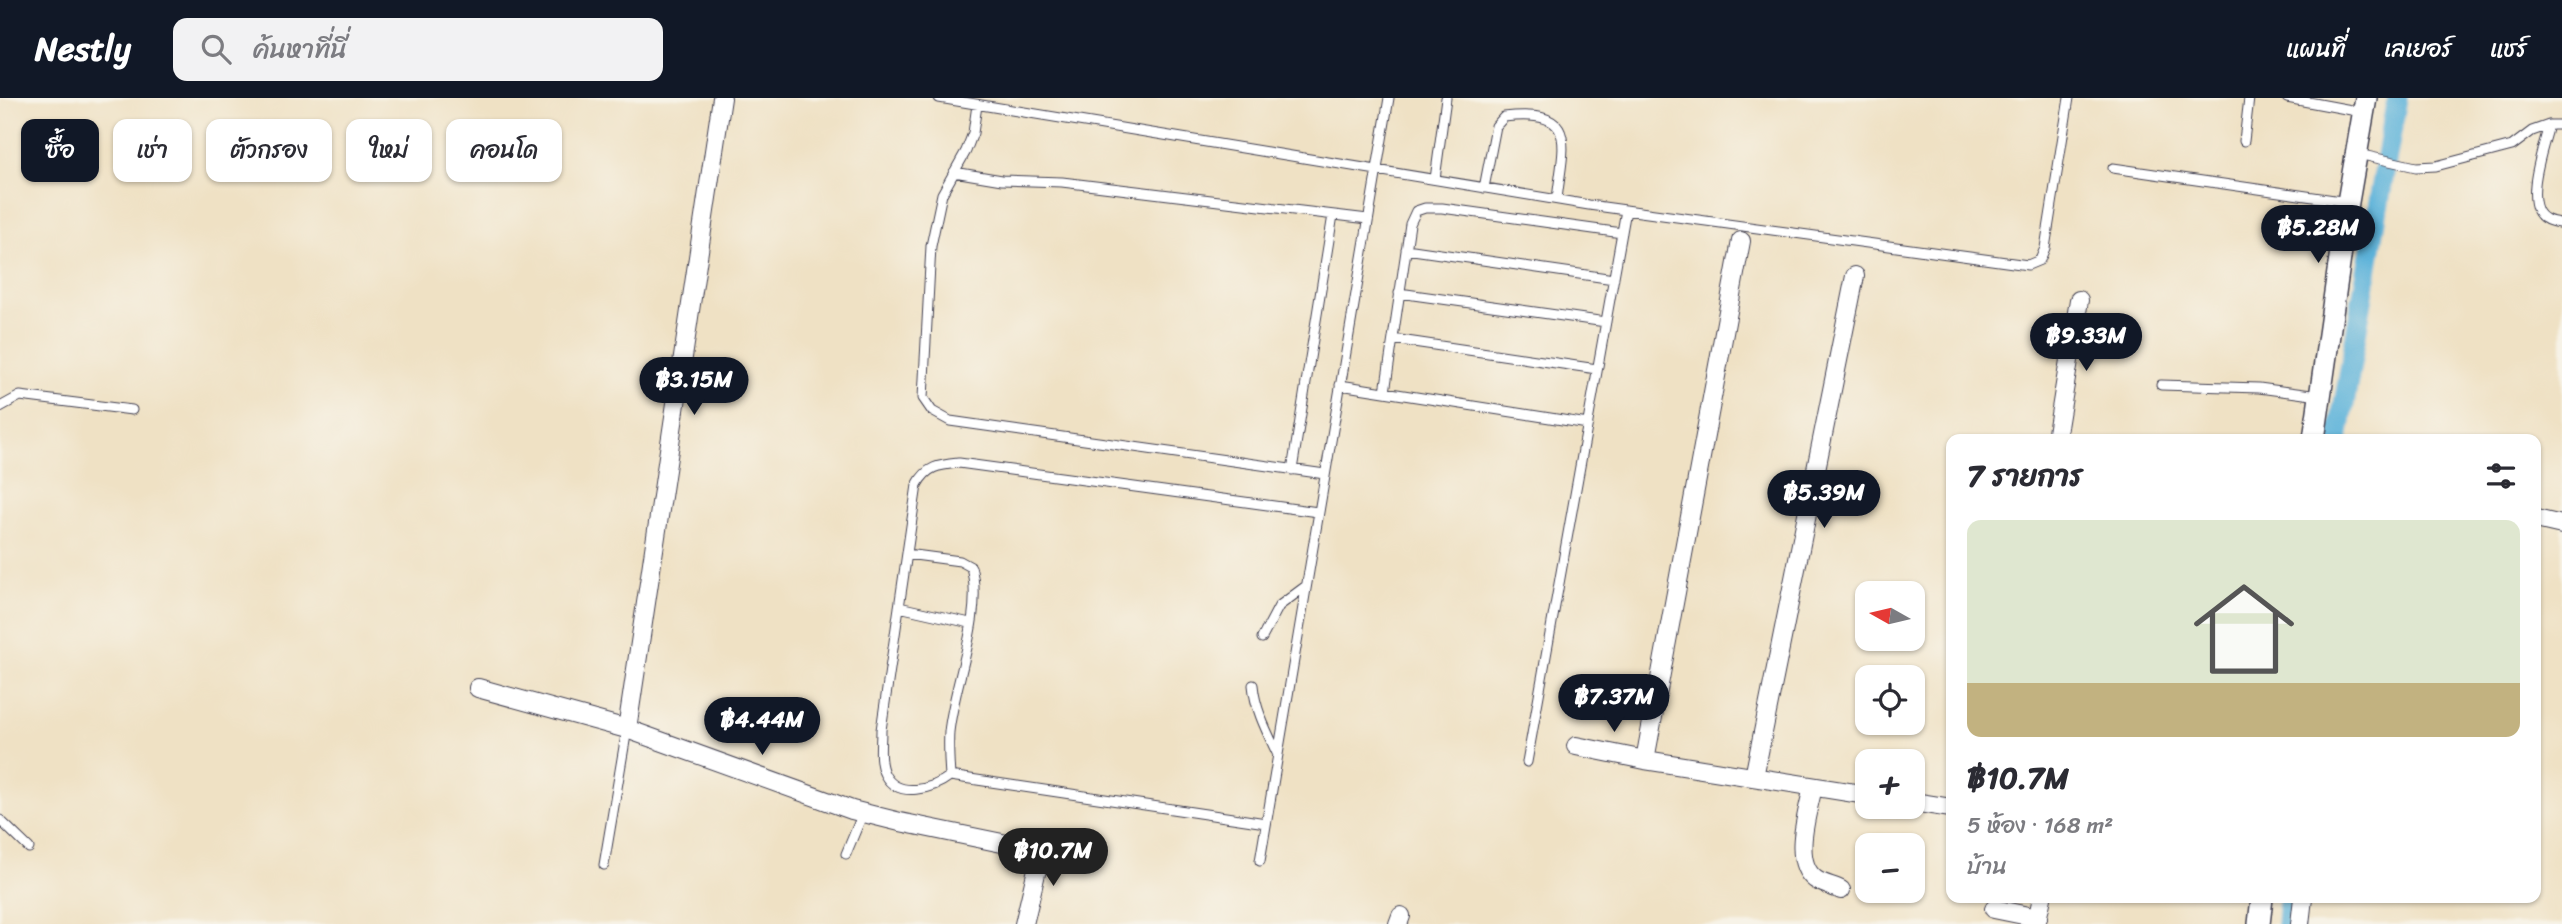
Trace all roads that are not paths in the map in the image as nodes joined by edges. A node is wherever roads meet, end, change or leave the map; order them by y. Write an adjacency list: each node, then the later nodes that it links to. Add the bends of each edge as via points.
1 (722, 98): 56 (street)
2 (939, 98): 8 (lane)
3 (1389, 98): 15 (lane)
4 (1446, 98): 17 (lane)
5 (2069, 98): 21 (lane, via 2045,247 2040,260 2028,265)
6 (2249, 98): 12 (lane)
7 (2287, 98): 9 (lane)
8 (977, 105): 15 (lane); 16 (lane, via 973,133)
9 (2365, 105): 13 (street)
10 (2549, 125): 11 (lane); 13 (lane, via 2512,146 2436,166 2416,167); 24 (lane, via 2535,181 2536,208 2544,219)
11 (2562, 125)
12 (2244, 141)
13 (2364, 155): 20 (street)
14 (2113, 168): 20 (lane)
15 (1377, 170): 17 (lane); 23 (lane)
16 (954, 173): 22 (lane); 44 (lane, via 942,194 931,246 923,398 932,411 950,421)
17 (1435, 180): 18 (lane)
18 (1484, 188): 19 (lane); 19 (lane, via 1496,126 1504,117 1517,115 1550,120 1564,136)
19 (1557, 199): 21 (lane)
20 (2348, 202): 38 (street)
21 (1626, 210): 25 (lane)
22 (1333, 215): 23 (lane); 44 (lane)
23 (1368, 219): 35 (lane)
24 (2562, 224)
25 (1622, 233): 27 (lane, via 1425,208 1416,211 1410,224); 29 (lane)
26 (1741, 241): 59 (street)
27 (1406, 250): 29 (lane); 30 (lane)
28 (1855, 276): 62 (street)
29 (1614, 279): 32 (lane)
30 (1399, 293): 32 (lane); 33 (lane)
31 (2079, 300): 42 (street)
32 (1606, 322): 34 (lane)
33 (1393, 339): 34 (lane); 37 (lane)
34 (1597, 369): 41 (lane)
35 (1340, 385): 37 (lane); 45 (lane)
36 (2161, 385): 38 (lane, via 2259,388)
37 (1385, 392): 41 (lane)
38 (2320, 397): 43 (street)
39 (0, 407): 40 (lane, via 20,396)
40 (132, 410)
41 (1588, 424): 60 (lane)
42 (2057, 434)
43 (2316, 434)
44 (1292, 470): 45 (lane)
45 (1325, 474): 46 (lane)
46 (1318, 512): 49 (lane, via 959,463 923,473 917,485); 50 (lane)
47 (2541, 520): 48 (street)
48 (2562, 525)
49 (907, 554): 51 (lane); 52 (lane, via 960,561 971,567)
50 (1306, 586): 53 (lane, via 1279,606); 58 (lane)
51 (899, 607): 52 (lane); 61 (lane, via 881,730 883,768 886,777 902,789 926,788)
52 (970, 623): 61 (lane, via 949,730)
53 (1262, 638)
54 (1253, 685): 58 (lane)
55 (478, 688): 56 (street)
56 (627, 729): 67 (street); 73 (lane)
57 (1576, 746): 59 (street)
58 (1278, 754): 69 (lane)
59 (1645, 760): 62 (street)
60 (1527, 762)
61 (950, 776): 69 (lane)
62 (1754, 777): 63 (street)
63 (1812, 787): 64 (street); 74 (street, via 1801,848 1805,869 1815,879)
64 (1855, 793)
65 (1925, 804): 66 (street)
66 (1946, 807)
67 (863, 813): 71 (lane); 80 (street, via 1035,852 1038,865)
68 (0, 820): 70 (lane)
69 (1266, 823): 72 (lane)
70 (29, 848)
71 (846, 854)
72 (1260, 861)
73 (604, 865)
74 (1841, 890)
75 (2041, 903): 79 (street)
76 (2261, 903): 81 (street)
77 (2302, 903): 82 (street)
78 (1994, 910): 79 (street)
79 (2037, 921)
80 (1024, 924)
81 (2259, 924)
82 (2300, 924)

